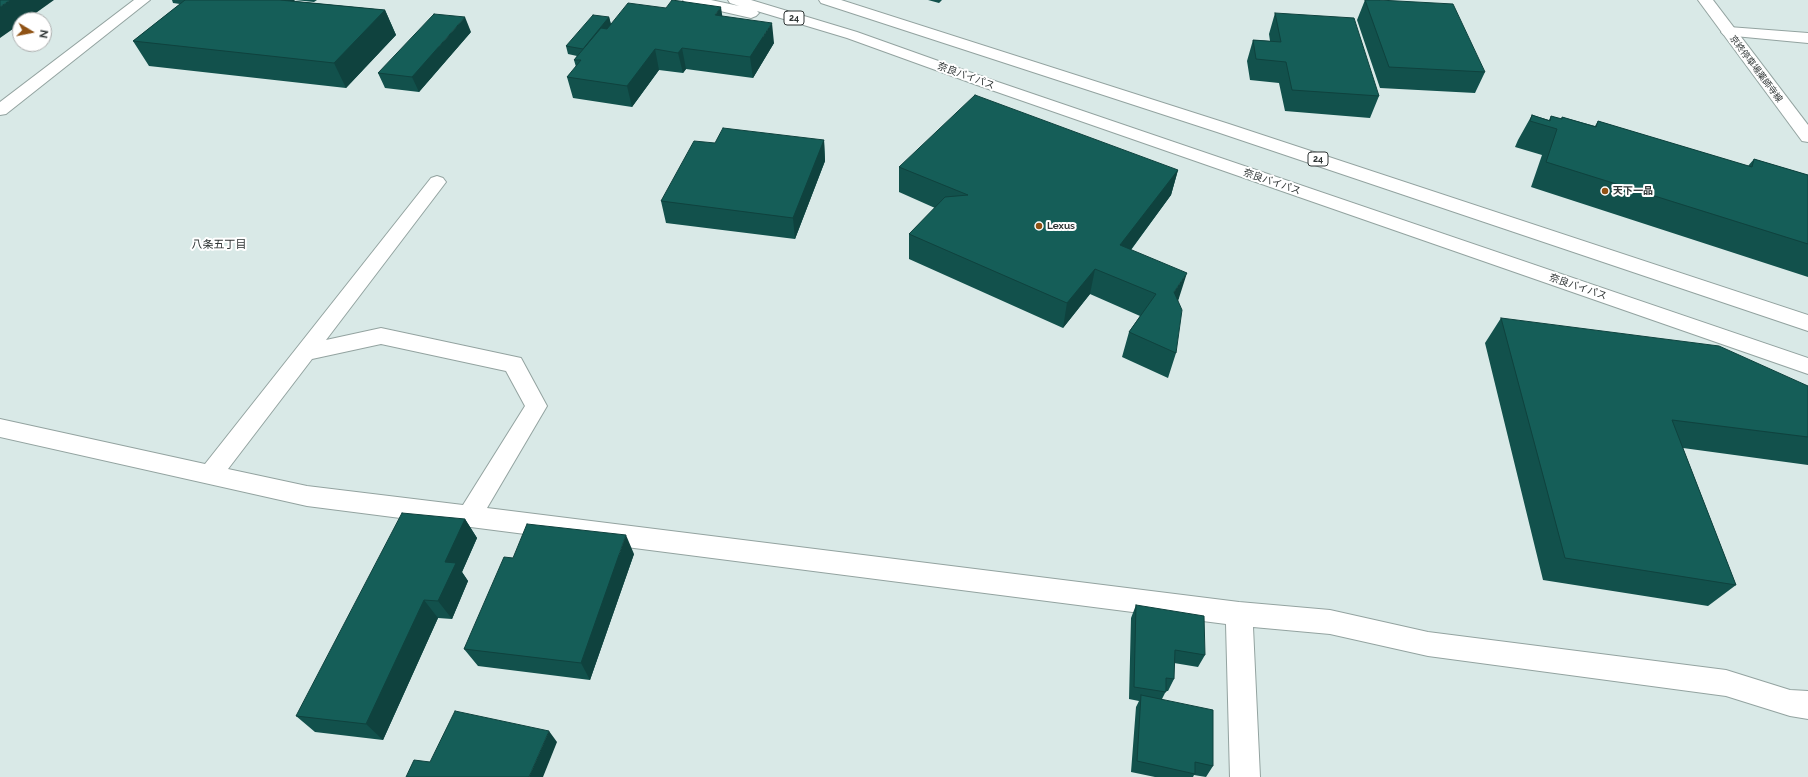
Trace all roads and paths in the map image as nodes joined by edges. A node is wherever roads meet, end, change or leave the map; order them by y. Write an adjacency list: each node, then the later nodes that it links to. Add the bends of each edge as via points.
1 (143, 0): 9 (main road)
2 (690, 0): 7 (main road)
3 (735, 0): 7 (main road, 奈良バイパス / 24)
4 (826, 0): 12 (main road, 24, via 1223,128)
5 (1705, 0): 6 (main road, 京終停車場薬師寺線)
6 (1729, 32): 8 (main road); 10 (main road, 京終停車場薬師寺線)
7 (852, 35): 14 (main road, 奈良バイパス / 24, via 1013,93)
8 (1808, 38)
9 (0, 110)
10 (1808, 137)
11 (437, 182): 13 (main road)
12 (1808, 323)
13 (305, 353): 16 (main road); 17 (main road, via 381,336 512,364 536,406)
14 (1808, 366)
15 (0, 428): 16 (main road)
16 (211, 474): 17 (main road, via 307,496)
17 (470, 516): 18 (main road)
18 (1239, 614): 19 (main road, via 1330,622 1428,644 1726,683 1790,703); 20 (main road)
19 (1808, 705)
20 (1245, 777)

